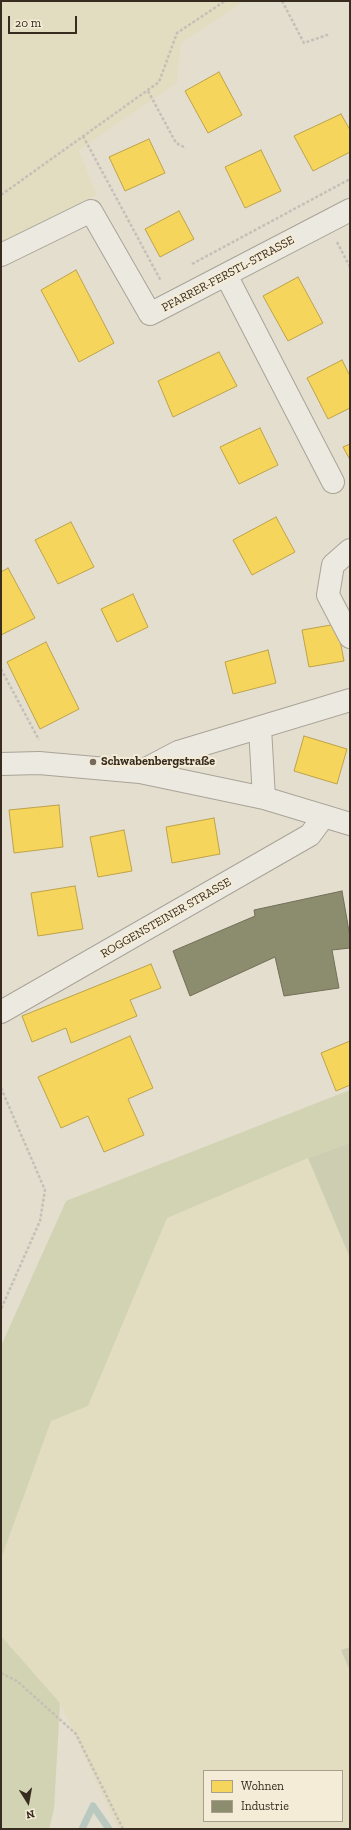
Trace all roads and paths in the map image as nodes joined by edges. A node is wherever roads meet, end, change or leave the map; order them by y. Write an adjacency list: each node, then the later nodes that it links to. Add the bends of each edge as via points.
1 (225, 1): 4 (path, via 176,34 159,82)
2 (282, 1): 3 (path, via 304,43)
3 (330, 34)
4 (148, 90): 5 (path); 6 (path, via 176,142)
5 (83, 136): 8 (path); 16 (path)
6 (186, 148)
7 (350, 179): 12 (path)
8 (1, 195)
9 (350, 210): 10 (street, PFARRER-FERSTL-STRASSE)
10 (326, 222): 13 (path); 14 (street, PFARRER-FERSTL-STRASSE)
11 (1, 255): 17 (street, PFARRER-FERSTL-STRASSE, via 91,211)
12 (187, 267)
13 (350, 267)
14 (226, 275): 17 (street, PFARRER-FERSTL-STRASSE, via 150,314); 18 (street)
15 (167, 278): 16 (path)
16 (161, 281): 17 (path)
17 (138, 294)
18 (333, 482)
19 (350, 550): 20 (street, via 333,565 328,595)
20 (350, 638)
21 (1, 669): 24 (path, via 42,746)
22 (350, 700): 23 (street)
23 (260, 728): 26 (street, via 178,752); 27 (street)
24 (39, 763): 25 (street); 26 (street)
25 (1, 764)
26 (140, 772): 27 (street)
27 (264, 798): 28 (street)
28 (324, 816): 29 (street); 30 (street, ROGGENSTEINER STRASSE, via 310,835)
29 (350, 824)
30 (1, 1012)
31 (1, 1088): 32 (path, via 45,1190 40,1220)
32 (1, 1309)
33 (1, 1673): 34 (path, via 17,1681 76,1734)
34 (122, 1829)

